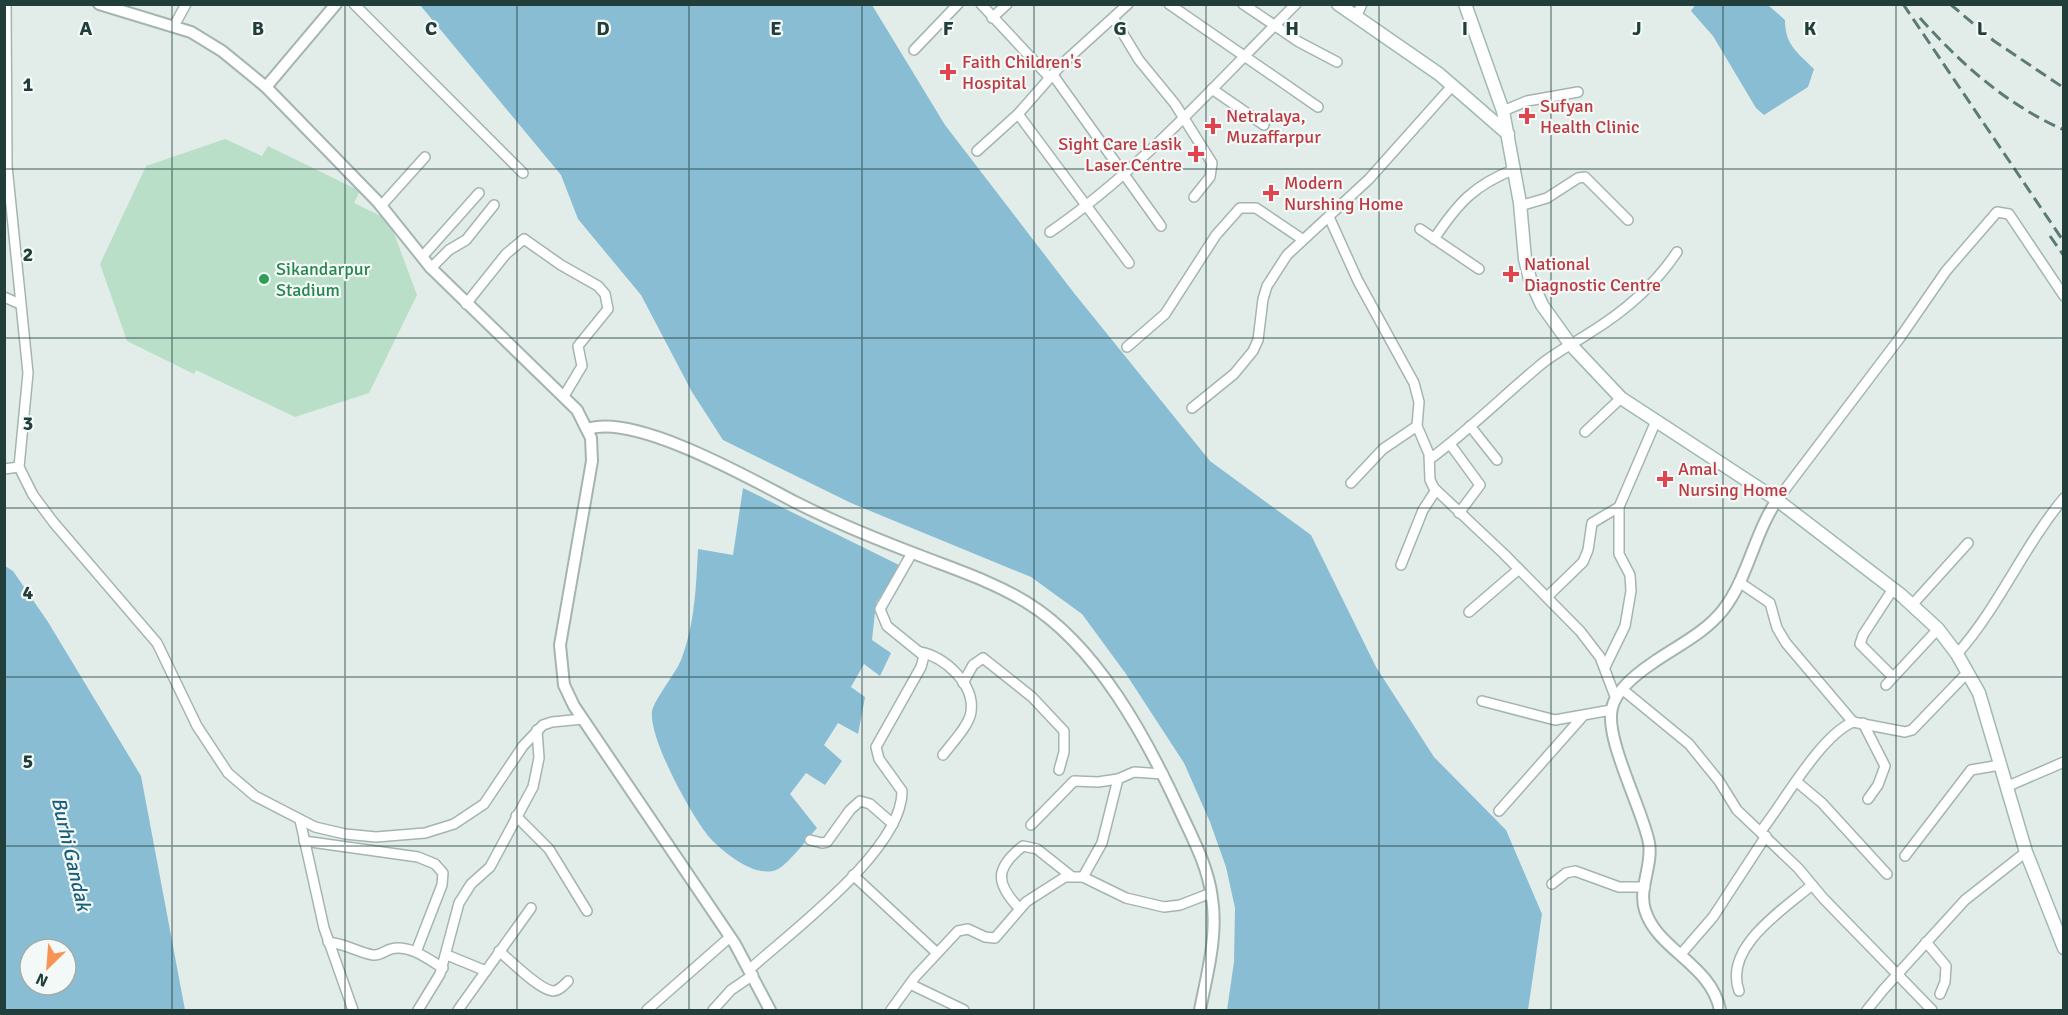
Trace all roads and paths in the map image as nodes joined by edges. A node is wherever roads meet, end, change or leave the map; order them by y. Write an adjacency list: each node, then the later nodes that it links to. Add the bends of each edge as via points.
1 (6, 4): 32 (street)
2 (99, 4): 20 (street)
3 (186, 4): 20 (street)
4 (336, 4): 26 (street)
5 (354, 4): 40 (street)
6 (958, 4): 21 (street)
7 (981, 4): 17 (street)
8 (1007, 4): 17 (street)
9 (1128, 4): 18 (street)
10 (1169, 4): 22 (street)
11 (1243, 4): 19 (street)
12 (1296, 4): 19 (street)
13 (1338, 4): 16 (main road)
14 (1362, 4): 16 (street)
15 (1465, 4): 30 (main road)
16 (1356, 17): 25 (main road)
17 (992, 18): 24 (street)
18 (1114, 19): 24 (street); 33 (street)
19 (1275, 25): 22 (street); 23 (street)
20 (174, 26): 26 (street, via 208,41)
21 (914, 50)
22 (1244, 57): 27 (street); 29 (street)
23 (1337, 62)
24 (1051, 77): 31 (street); 39 (street)
25 (1452, 86): 35 (main road); 47 (street)
26 (266, 87): 44 (street)
27 (1212, 89): 33 (street); 34 (street)
28 (1578, 92): 30 (street, via 1527,101)
29 (1318, 107)
30 (1503, 111): 35 (main road)
31 (1018, 114): 36 (street); 46 (street)
32 (6, 115): 48 (street)
33 (1182, 117): 39 (street); 42 (street, via 1212,163 1210,177)
34 (1264, 125)
35 (1508, 134): 38 (main road)
36 (977, 152)
37 (424, 157): 44 (street)
38 (1515, 169): 45 (main road); 54 (street, via 1477,187)
39 (1123, 172): 46 (street); 50 (street)
40 (523, 173)
41 (479, 193): 56 (street)
42 (1194, 197)
43 (494, 205): 58 (street, via 466,240)
44 (381, 206): 56 (street)
45 (1520, 206): 49 (street, via 1546,198 1586,177); 64 (main road, via 1530,279 1542,305)
46 (1087, 207): 52 (street); 57 (street)
47 (1329, 217): 53 (street); 70 (street, via 1358,281 1414,383 1419,402)
48 (9, 218): 62 (street)
49 (1628, 220)
50 (1161, 226)
51 (1420, 229): 54 (street)
52 (1050, 232)
53 (1302, 239): 65 (street, via 1256,208 1240,208 1216,235 1165,314); 68 (street, via 1267,286 1253,351 1234,374)
54 (1434, 239): 59 (street)
55 (1677, 252): 64 (street, via 1649,288)
56 (422, 257): 58 (street)
57 (1129, 263)
58 (431, 268): 63 (street)
59 (1479, 269)
60 (2064, 296): 82 (street, via 2009,214 1997,213 1946,271)
61 (4, 297): 62 (street)
62 (20, 304): 77 (street, via 28,386)
63 (466, 304): 66 (street); 66 (street, via 502,258 524,239 598,286 605,294 608,309 578,346 582,366)
64 (1570, 344): 67 (main road); 71 (street)
65 (1127, 347)
66 (564, 396): 72 (street)
67 (1621, 398): 69 (main road); 73 (street)
68 (1192, 408)
69 (1656, 421): 82 (main road); 83 (street)
70 (1416, 426): 75 (street); 79 (street, via 1383,448)
71 (1470, 426): 74 (street); 76 (street)
72 (588, 429): 86 (street, via 618,428 684,448 832,521); 107 (street, via 592,461 560,657 564,685)
73 (1585, 432)
74 (1450, 444): 75 (street); 84 (street, via 1480,485)
75 (1430, 459): 80 (street, via 1430,480)
76 (1497, 460)
77 (19, 467): 78 (street); 121 (street, via 54,523 157,643 197,726 228,773 255,795)
78 (4, 469)
79 (1351, 483)
80 (1436, 490): 84 (street); 87 (street, via 1423,510)
81 (2064, 498): 96 (street, via 2022,556 1986,621)
82 (1777, 500): 89 (street); 90 (main road)
83 (1619, 507): 91 (street, via 1592,523 1583,562); 97 (street, via 1619,554 1630,575 1631,591 1625,626)
84 (1459, 513): 88 (street)
85 (1968, 543): 92 (street)
86 (912, 553): 95 (street, via 880,609 886,626); 114 (street, via 1001,588 1047,616 1106,683)
87 (1401, 566)
88 (1519, 569): 91 (street); 93 (street)
89 (1739, 582): 102 (street, via 1710,624 1648,666); 108 (street, via 1770,603 1786,643)
90 (1893, 589): 92 (main road); 99 (street, via 1860,644)
91 (1547, 597): 97 (street, via 1580,631)
92 (1912, 604): 94 (main road)
93 (1469, 612)
94 (1938, 629): 96 (main road); 99 (street)
95 (920, 652): 100 (street, via 945,662); 122 (street, via 924,657 921,667 876,747 879,759 902,791)
96 (1958, 654): 98 (main road)
97 (1605, 667): 103 (street)
98 (1968, 672): 108 (street, via 1911,730); 112 (main road, via 1985,711)
99 (1893, 678): 101 (street)
100 (963, 684): 110 (street, via 971,713); 113 (street, via 973,665 983,658 1032,697 1064,731)
101 (1886, 685)
102 (1622, 689): 103 (street); 124 (street, via 1689,744 1719,781 1732,805)
103 (1616, 699): 105 (street)
104 (1482, 701): 106 (street, via 1555,720)
105 (1611, 710): 106 (street); 135 (street, via 1627,782 1649,841)
106 (1583, 716): 119 (street)
107 (583, 719): 109 (street, via 552,722); 140 (street)
108 (1858, 723): 116 (street, via 1831,740); 118 (street, via 1885,766)
109 (537, 730): 120 (street, via 536,777); 121 (street, via 484,804 444,828 376,837 331,831)
110 (942, 755)
111 (2064, 762): 117 (street)
112 (2000, 765): 117 (main road); 128 (street, via 1971,770)
113 (1059, 770)
114 (1163, 774): 115 (street, via 1134,772); 136 (street, via 1201,855)
115 (1118, 779): 123 (street, via 1074,781); 132 (street, via 1102,843)
116 (1797, 782): 124 (street); 129 (street, via 1822,803)
117 (2006, 787): 127 (main road)
118 (1868, 799)
119 (1499, 811)
120 (516, 816): 139 (street, via 549,849); 148 (street, via 490,867 471,884 459,903)
121 (300, 820): 126 (street)
122 (893, 824): 125 (street, via 870,804 860,801 827,842); 130 (street, via 879,849)
123 (1031, 825)
124 (1764, 833): 134 (street); 147 (street, via 1713,916)
125 (810, 840)
126 (304, 841): 141 (street); 145 (street, via 418,857 440,868 442,885)
127 (2026, 852): 142 (street, via 1980,886); 143 (main road)
128 (1905, 856)
129 (1887, 874)
130 (853, 875): 146 (street); 151 (street)
131 (1071, 876): 132 (street); 138 (street, via 1048,885); 138 (street, via 1036,849 1023,846 1006,862 1001,883)
132 (1083, 877): 136 (street, via 1126,898 1164,907)
133 (1552, 884): 135 (street, via 1575,871 1618,887)
134 (1812, 885): 152 (street); 155 (street, via 1758,931 1736,968)
135 (1645, 887): 147 (street, via 1648,919)
136 (1211, 893): 165 (street, via 1212,939)
137 (531, 908): 144 (street)
138 (1019, 908): 146 (street, via 995,938 963,929)
139 (586, 910)
140 (730, 937): 151 (street); 160 (street)
141 (328, 942): 145 (street, via 372,955 393,948); 157 (street)
142 (1926, 942): 152 (street); 156 (street, via 1946,966)
143 (2064, 948)
144 (500, 951): 150 (street); 153 (street, via 552,991)
145 (416, 952): 149 (street)
146 (937, 953): 154 (street)
147 (1681, 954): 166 (street, via 1707,982)
148 (447, 955): 149 (street); 150 (street)
149 (442, 968): 158 (street)
150 (486, 971): 159 (street)
151 (752, 972): 161 (street); 162 (street)
152 (1896, 975): 167 (street); 168 (street)
153 (568, 981)
154 (910, 984): 163 (street); 164 (street)
155 (1739, 991)
156 (1940, 994)
157 (353, 1011)
158 (418, 1011)
159 (458, 1011)
160 (647, 1011)
161 (713, 1011)
162 (770, 1011)
163 (891, 1011)
164 (964, 1011)
165 (1200, 1011)
166 (1720, 1011)
167 (1867, 1011)
168 (1932, 1011)

